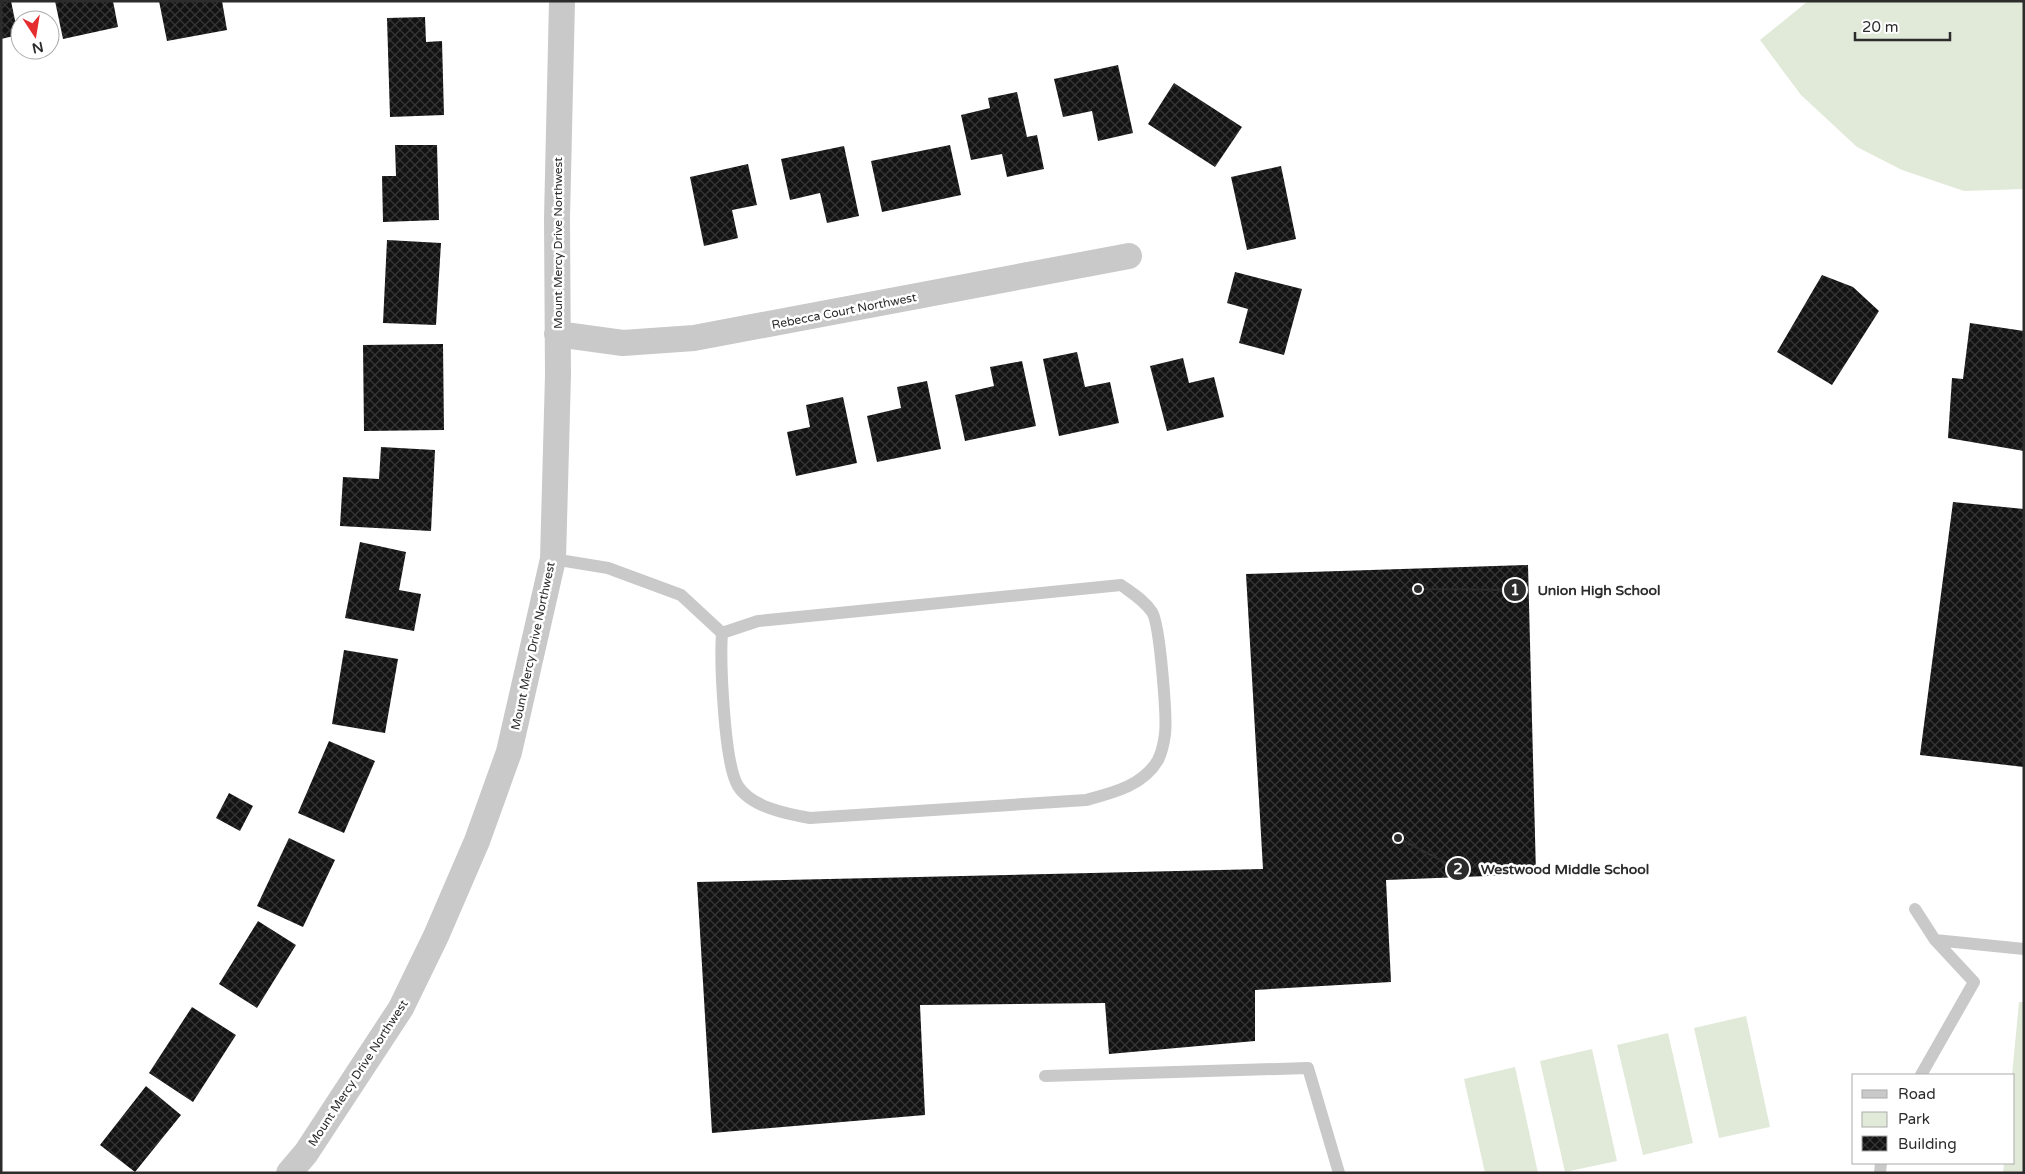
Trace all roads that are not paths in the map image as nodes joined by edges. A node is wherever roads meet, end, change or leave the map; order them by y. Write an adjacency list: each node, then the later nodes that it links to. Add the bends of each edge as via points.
1 (562, 1): 3 (street, Mount Mercy Drive Northwest, via 556,218)
2 (1129, 256): 3 (street, Rebecca Court Northwest, via 694,338 622,343)
3 (557, 334): 4 (street, Mount Mercy Drive Northwest)
4 (552, 559): 5 (lane, via 608,568 681,595); 11 (street, Mount Mercy Drive Northwest, via 509,752 474,850 401,1008 306,1153)
5 (722, 633): 5 (lane, via 720,655 728,751 738,786 754,800 780,813 810,818 1086,800 1119,791 1144,777 1158,760 1165,734 1159,638 1153,614 1139,597 1120,585 758,620)
6 (1916, 910): 7 (lane)
7 (1935, 940): 8 (lane); 9 (lane, via 1974,982)
8 (2024, 949)
9 (1922, 1074)
10 (1044, 1076): 12 (lane, via 1308,1068)
11 (289, 1173)
12 (1339, 1173)

